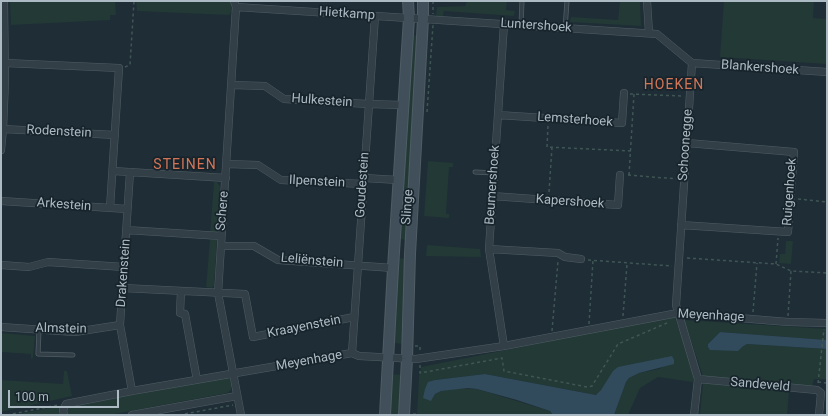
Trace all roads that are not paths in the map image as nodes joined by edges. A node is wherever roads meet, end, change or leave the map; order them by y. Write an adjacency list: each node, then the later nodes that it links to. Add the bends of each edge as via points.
1 (4, 1): 15 (street)
2 (408, 1): 9 (main road, Slinge)
3 (423, 1): 10 (main road, Slinge)
4 (522, 1): 12 (lane)
5 (567, 1): 13 (lane)
6 (647, 1): 14 (street)
7 (235, 4): 8 (street, Hietkamp); 18 (street, Schere)
8 (375, 16): 9 (street, Hietkamp); 20 (street, Goudestein)
9 (409, 18): 10 (street, Hietkamp); 21 (main road, Slinge)
10 (428, 19): 11 (street, Luntershoek); 46 (main road, Slinge)
11 (504, 24): 12 (street, Luntershoek); 22 (street, Beumershoek)
12 (521, 25): 13 (street, Luntershoek)
13 (565, 28): 14 (street, Luntershoek)
14 (649, 33): 16 (street, via 657,34)
15 (5, 62): 23 (street); 24 (street, via 119,68)
16 (692, 63): 17 (street, Blankershoek); 25 (street, Schoonegge)
17 (827, 72)
18 (232, 85): 20 (street, Hulkestein, via 265,86 284,99); 27 (street, Schere)
19 (624, 93): 22 (street, Lemsterhoek, via 622,123)
20 (368, 104): 21 (street); 35 (street, Goudestein)
21 (403, 105): 34 (main road, Slinge)
22 (498, 115): 31 (street, Beumershoek)
23 (3, 129): 24 (street, Rodenstein); 26 (street)
24 (115, 135): 28 (street)
25 (687, 143): 40 (street, Schoonegge); 40 (street, Ruigenhoek, via 794,152 788,232)
26 (1, 150)
27 (227, 164): 33 (street, Schere); 35 (street, Ilpenstein, via 258,165 281,180)
28 (113, 171): 29 (street); 38 (street)
29 (130, 172): 33 (street); 39 (street, Drakenstein)
30 (475, 172): 31 (lane)
31 (494, 173): 36 (street, Beumershoek)
32 (620, 175): 36 (street, Kapershoek, via 618,205)
33 (226, 178): 42 (street, Schere)
34 (398, 180): 35 (street, Slinge); 45 (main road, Slinge)
35 (363, 181): 48 (street, Goudestein)
36 (492, 196): 44 (street, Beumershoek)
37 (1, 201): 38 (street, Arkestein)
38 (110, 208): 39 (street, Arkestein)
39 (127, 209): 41 (street, Drakenstein)
40 (681, 224): 55 (street, Schoonegge, via 676,305)
41 (126, 230): 42 (street); 50 (street, Drakenstein)
42 (221, 236): 43 (street, Schere)
43 (221, 246): 48 (street, Leliënstein, via 254,246 278,260); 54 (street, Schere)
44 (489, 250): 47 (street, via 558,253 565,257); 61 (street, Beumershoek)
45 (394, 253): 46 (main road); 51 (main road, Slinge)
46 (410, 254): 65 (main road, Slinge, via 412,346)
47 (581, 259)
48 (358, 264): 51 (street); 56 (street, Goudestein)
49 (1, 265): 50 (street, via 29,267 48,262)
50 (124, 267): 52 (street, Drakenstein)
51 (393, 268): 64 (main road, Slinge)
52 (123, 288): 53 (street); 58 (street, Drakenstein)
53 (181, 291): 54 (street); 68 (street, via 180,313 185,314)
54 (218, 293): 56 (street, Kraayenstein, via 245,294 253,337); 66 (street, Schere)
55 (678, 313): 57 (street, Meyenhage, via 788,322); 61 (street, Meyenhage); 67 (street, Schoonegge)
56 (354, 317): 62 (street, Goudestein)
57 (827, 322)
58 (120, 325): 60 (street, Almstein, via 75,332); 69 (street, Drakenstein)
59 (1, 327): 60 (street, Almstein)
60 (39, 330): 63 (lane, via 38,354)
61 (504, 346): 65 (street, Meyenhage)
62 (352, 353): 64 (street, Meyenhage, via 359,356); 66 (street, Meyenhage)
63 (73, 355)
64 (388, 357): 65 (street, Meyenhage); 74 (main road, Slinge)
65 (415, 359): 75 (main road, Slinge)
66 (233, 373): 68 (street, Meyenhage); 70 (street, Schere)
67 (698, 379): 76 (street); 77 (street, Sandeveld, via 817,390 821,393)
68 (197, 380): 69 (street, Meyenhage)
69 (132, 391): 71 (street, Meyenhage, via 66,404)
70 (237, 396): 72 (street); 73 (street, Schere)
71 (64, 415)
72 (132, 415)
73 (241, 415)
74 (385, 415)
75 (410, 415)
76 (694, 415)
77 (819, 415)

